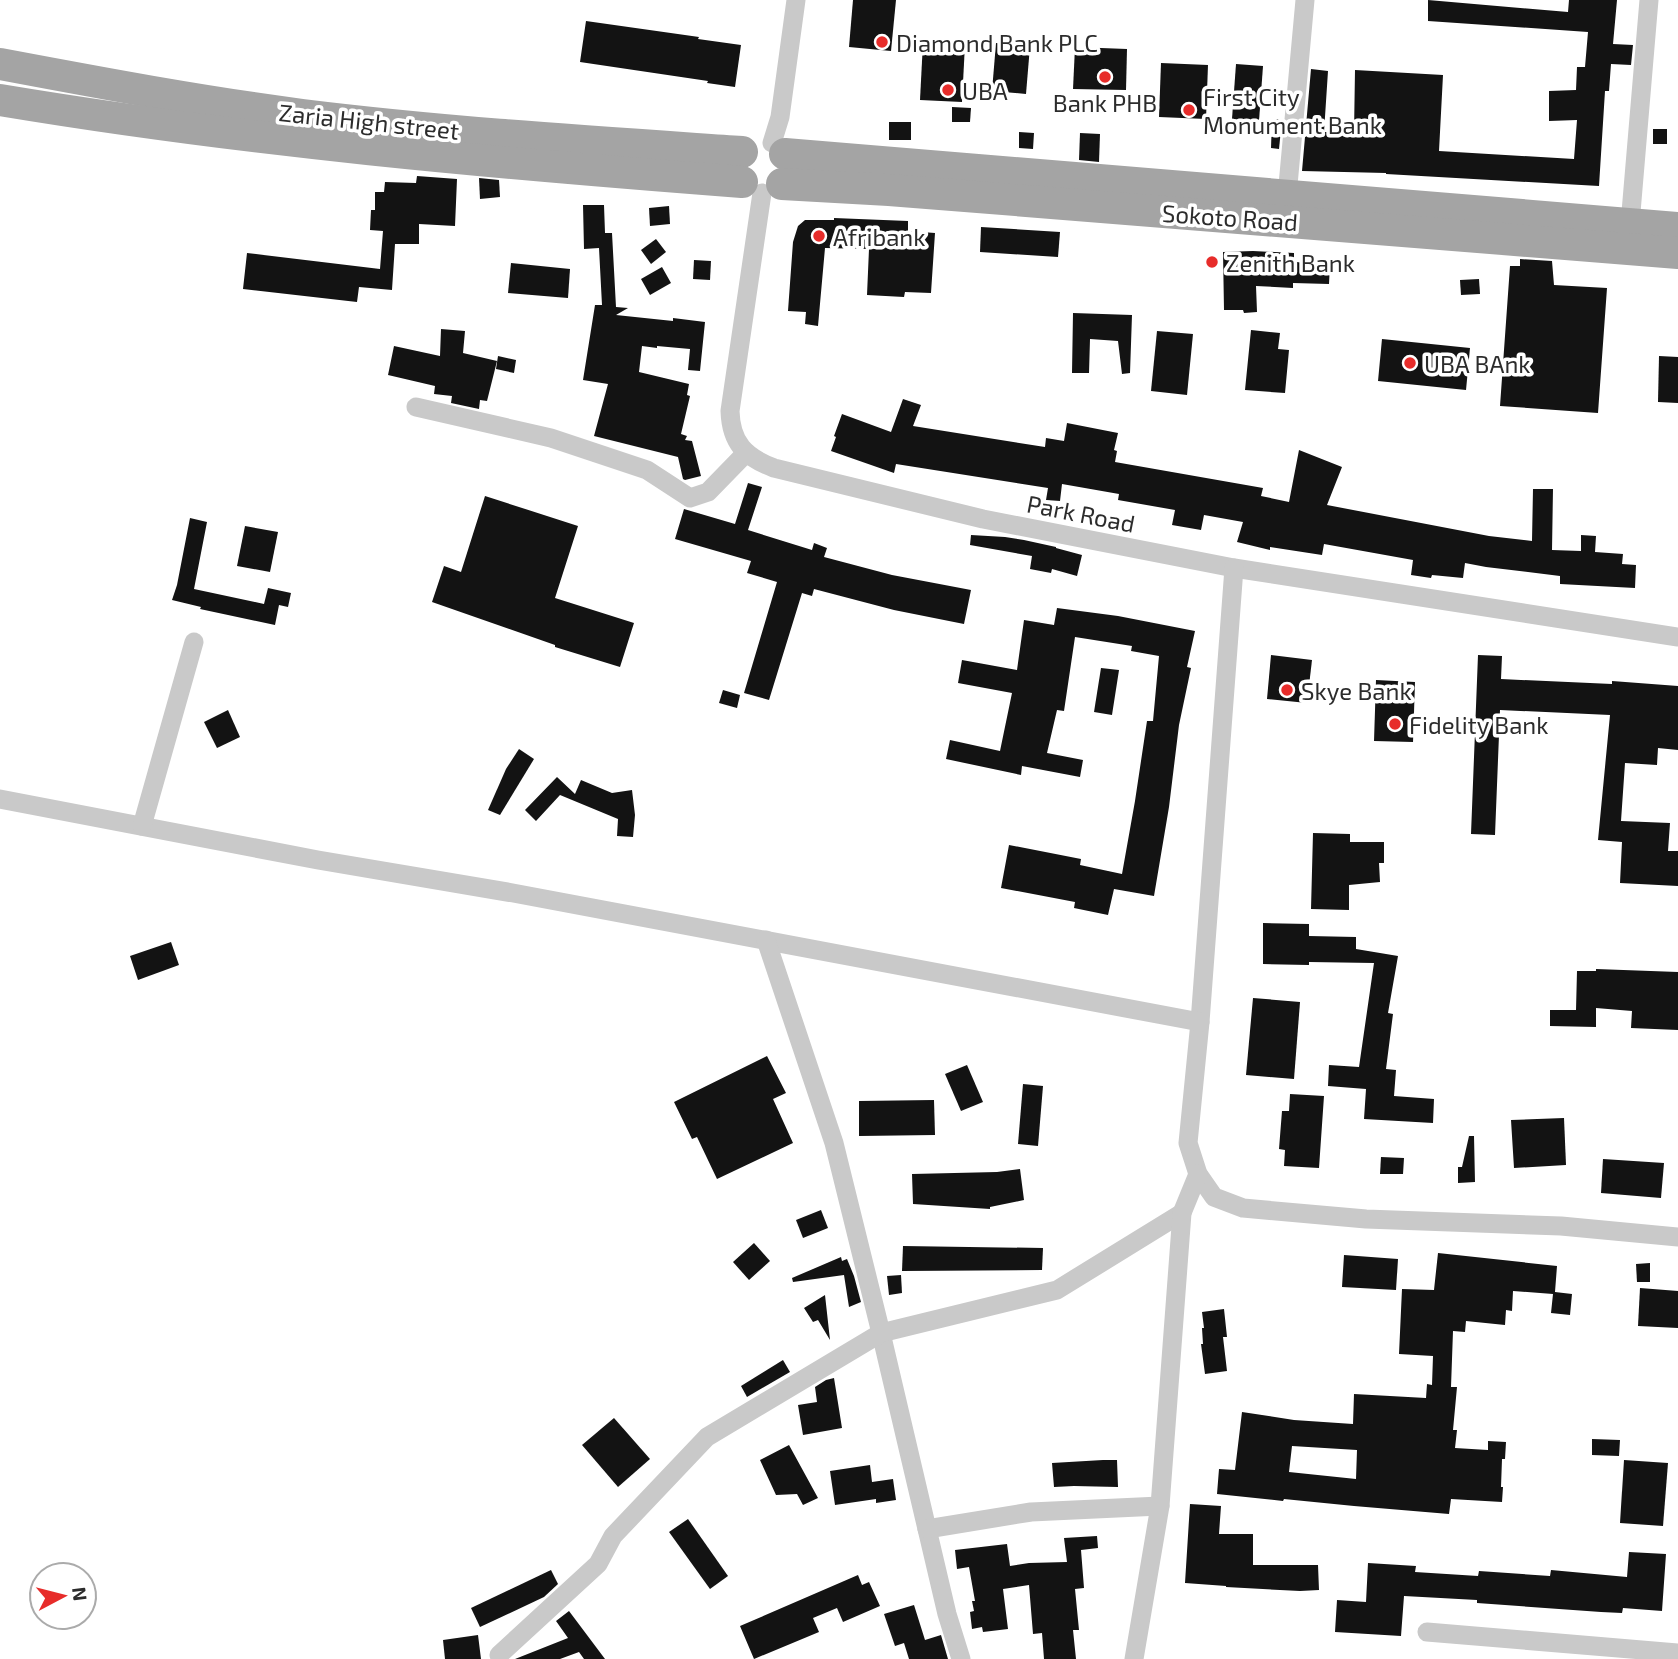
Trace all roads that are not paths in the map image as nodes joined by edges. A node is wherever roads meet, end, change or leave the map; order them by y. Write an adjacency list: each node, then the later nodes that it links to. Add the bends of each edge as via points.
1 (796, 0): 6 (street, via 780,117)
2 (1305, 0): 7 (street)
3 (1650, 0): 8 (street)
4 (0, 64): 6 (main road, Zaria High street, via 303,115)
5 (0, 100): 6 (main road, via 358,149 536,166)
6 (764, 168): 7 (main road, Sokoto Road); 10 (main road, Sokoto Road, via 930,193); 12 (street, via 730,411 732,430)
7 (1287, 196): 8 (main road, Sokoto Road)
8 (1630, 224): 9 (main road, Sokoto Road)
9 (1678, 228)
10 (1678, 253)
11 (416, 407): 12 (street, via 551,438 647,470 690,498 708,492)
12 (746, 453): 13 (street, Park Road, via 774,468 983,519)
13 (1234, 568): 14 (street, Park Road); 19 (street)
14 (1678, 637)
15 (194, 642): 17 (street)
16 (0, 799): 17 (street)
17 (142, 826): 18 (street)
18 (766, 940): 19 (street); 23 (street, via 834,1143)
19 (1200, 1022): 20 (street, via 1188,1143)
20 (1198, 1174): 21 (street); 22 (street, via 1214,1196 1243,1208)
21 (1182, 1213): 23 (street, via 1057,1290); 24 (street)
22 (1678, 1237)
23 (881, 1333): 25 (street); 28 (street, via 707,1437 614,1536 598,1564)
24 (1160, 1506): 25 (street, via 1031,1512); 30 (street)
25 (927, 1529): 29 (street)
26 (1427, 1632): 27 (street)
27 (1678, 1653)
28 (499, 1655)
29 (961, 1659)
30 (1134, 1659)

